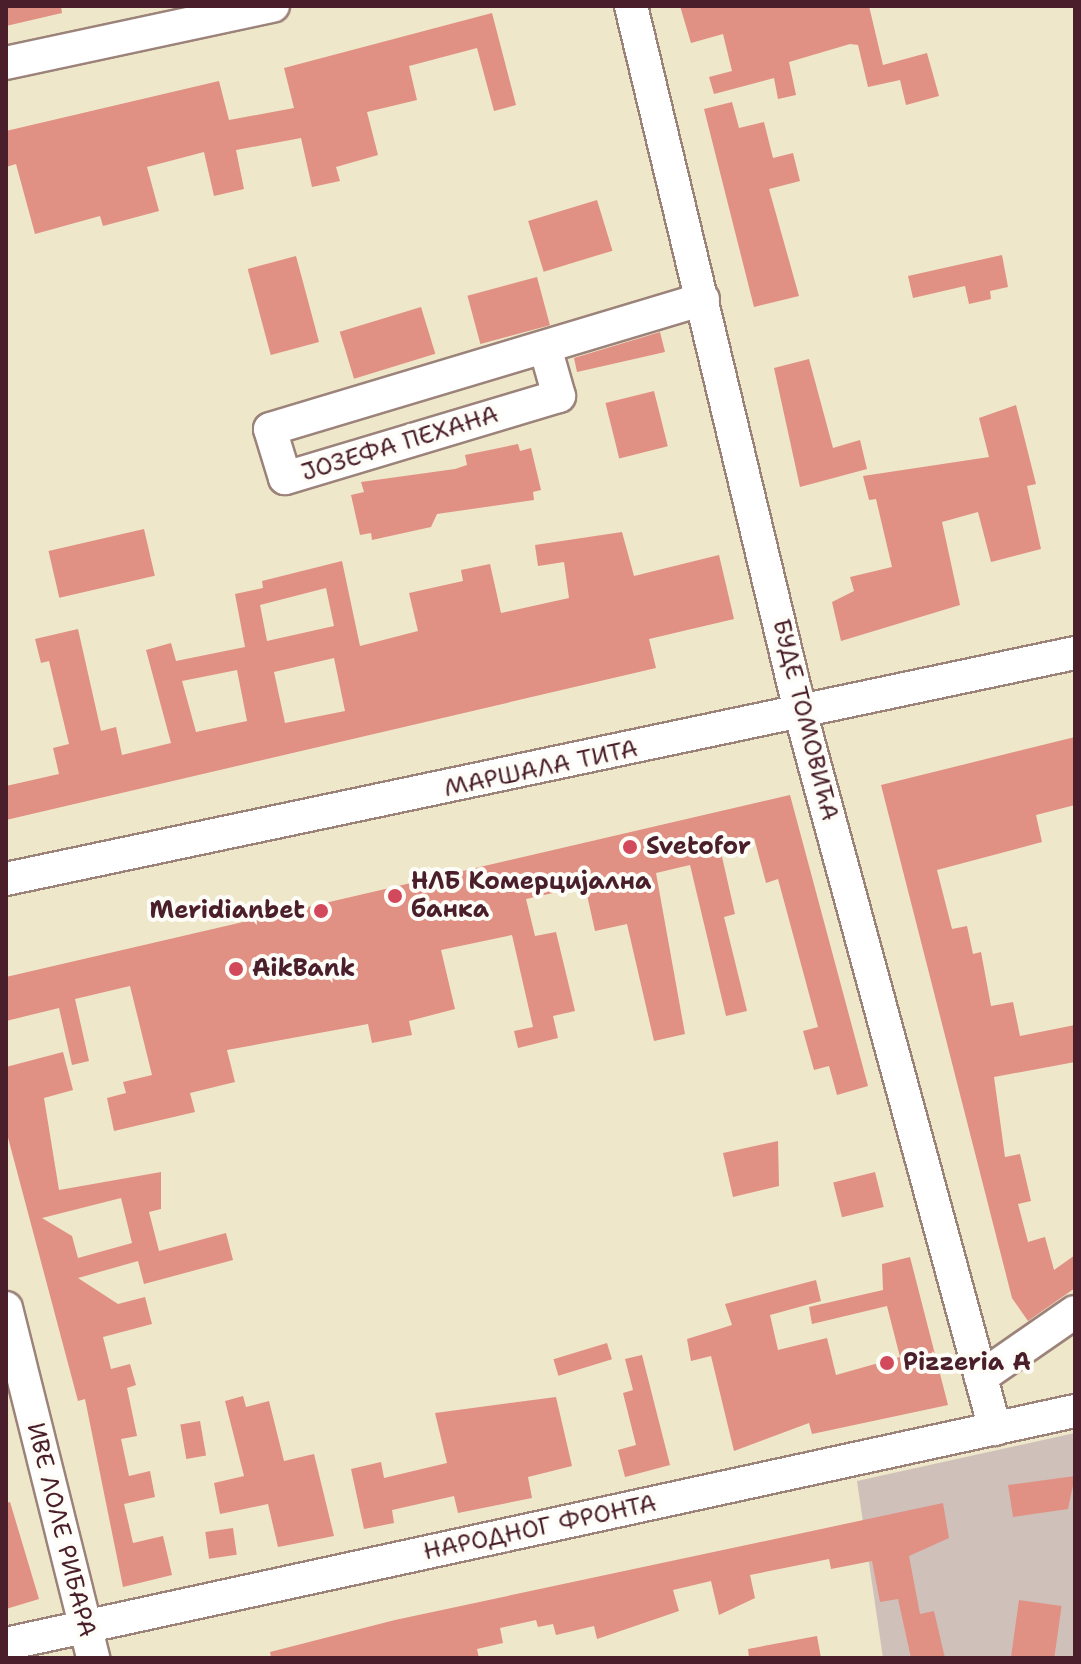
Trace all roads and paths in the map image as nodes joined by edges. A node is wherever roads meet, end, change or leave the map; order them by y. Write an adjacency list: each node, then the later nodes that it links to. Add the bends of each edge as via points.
1 (273, 6): 3 (street)
2 (631, 6): 4 (street, БУДЕ ТОМОВИЋА)
3 (6, 63)
4 (703, 299): 5 (street, ЈОЗЕФА ПЕХАНА); 7 (street, БУДЕ ТОМОВИЋА)
5 (545, 347): 5 (street, ЈОЗЕФА ПЕХАНА, via 270,429 285,478 559,396)
6 (1075, 653): 7 (street, МАРШАЛА ТИТА)
7 (801, 715): 8 (street, МАРШАЛА ТИТА); 11 (street, БУДЕ ТОМОВИЋА)
8 (6, 879)
9 (6, 1308): 14 (street, ИВЕ ЛОЛЕ РИБАРА)
10 (1075, 1312): 11 (street)
11 (981, 1377): 13 (street, БУДЕ ТОМОВИЋА)
12 (1075, 1411): 13 (street, НАРОДНОГ ФРОНТА)
13 (995, 1429): 14 (street, НАРОДНОГ ФРОНТА)
14 (85, 1626): 15 (street, НАРОДНОГ ФРОНТА); 16 (street, ИВЕ ЛОЛЕ РИБАРА)
15 (6, 1644)
16 (93, 1658)

